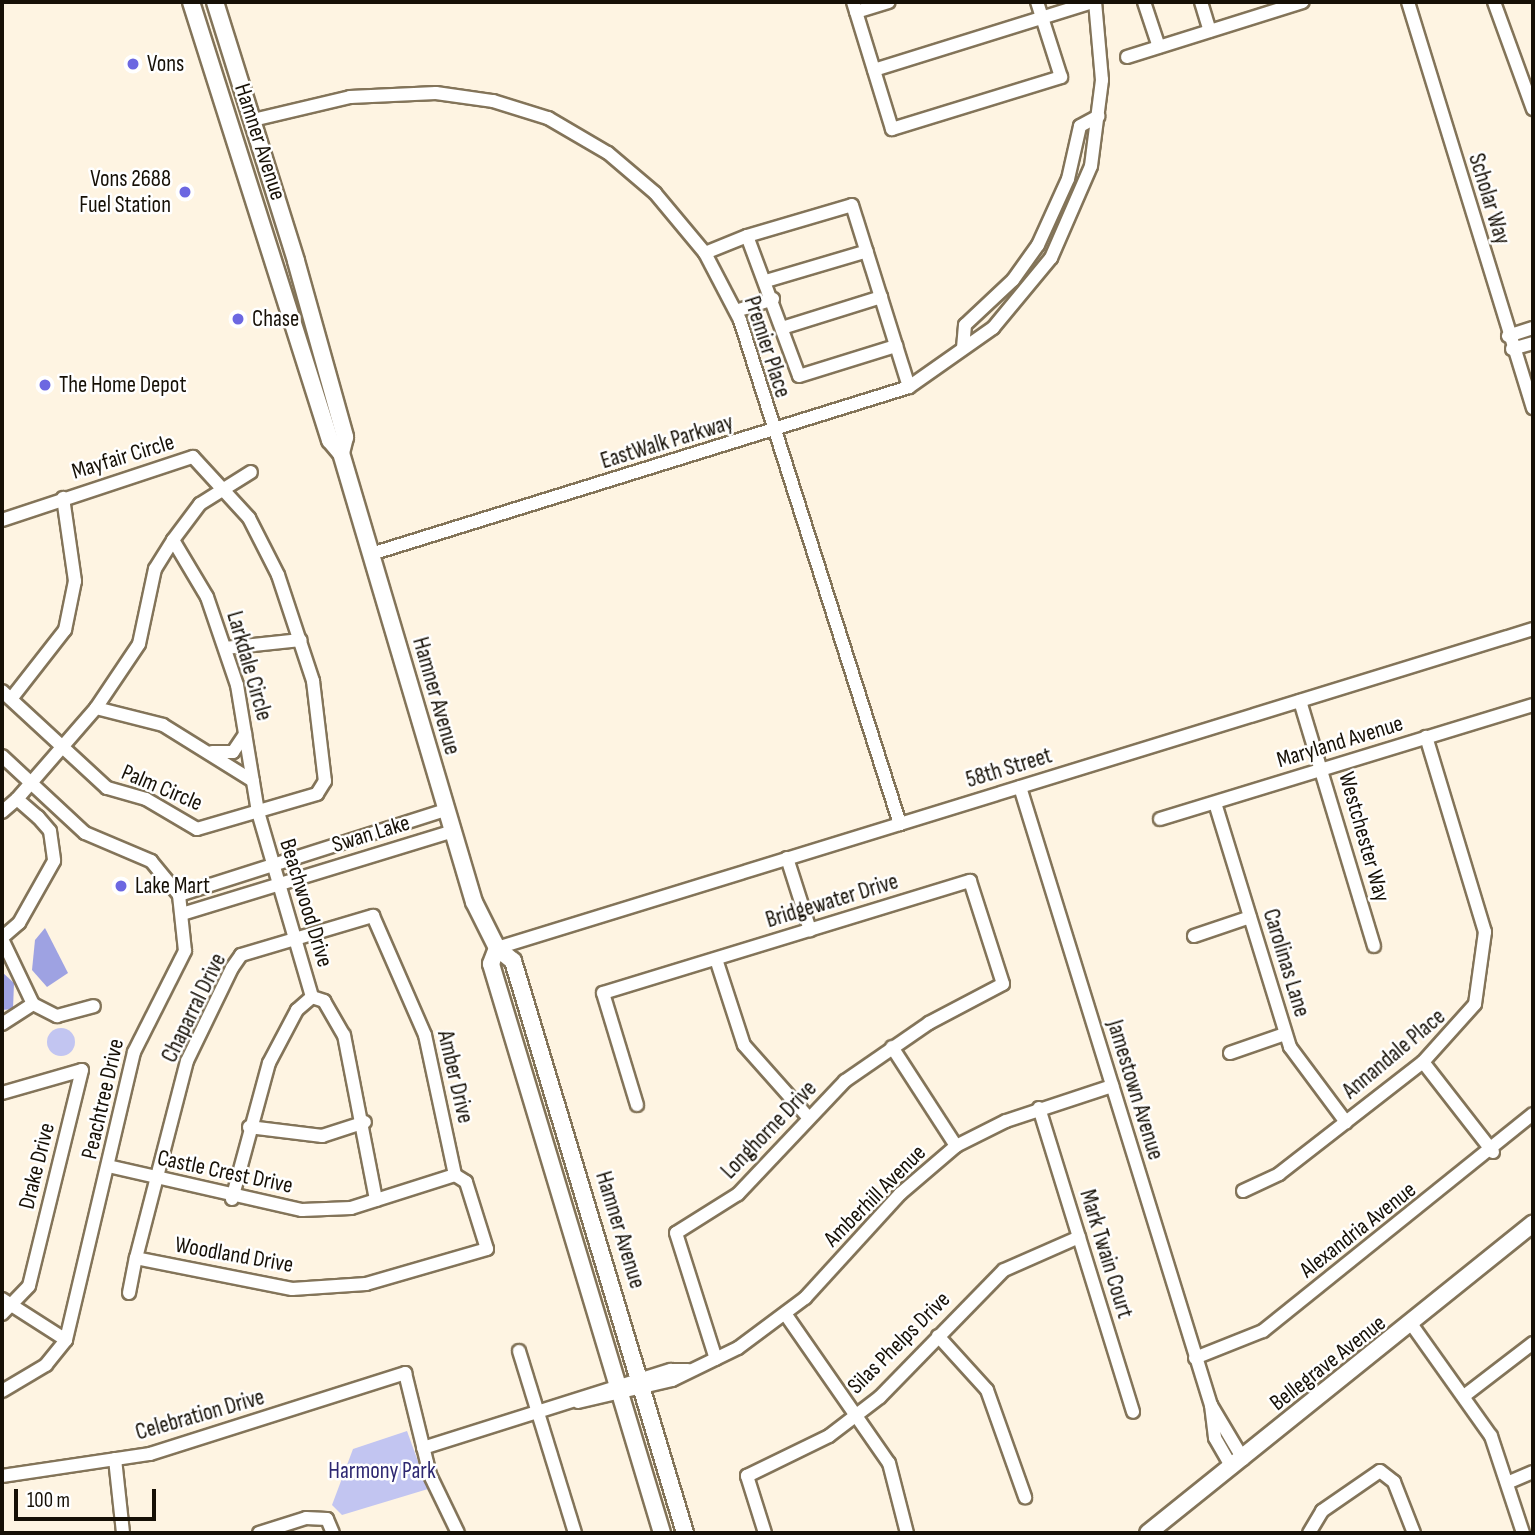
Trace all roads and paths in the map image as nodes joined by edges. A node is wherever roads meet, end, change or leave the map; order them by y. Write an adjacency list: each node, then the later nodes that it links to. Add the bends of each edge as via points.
1 (191, 2): 32 (main road, Hamner Avenue)
2 (215, 2): 20 (main road, Hamner Avenue)
3 (888, 2): 12 (street)
4 (1037, 2): 13 (street)
5 (1093, 2): 13 (street); 19 (street, EastWalk Parkway, via 1101,36)
6 (1144, 2): 15 (street)
7 (1202, 2): 14 (street)
8 (1304, 2): 11 (street)
9 (1408, 2): 30 (street, Scholar Way)
10 (1493, 2): 18 (street)
11 (1276, 6): 14 (street)
12 (855, 7): 17 (street)
13 (1043, 18): 17 (street); 17 (street, via 1061,78 892,129)
14 (1210, 31): 15 (street)
15 (1159, 47): 16 (street)
16 (1127, 57)
17 (874, 70)
18 (1533, 109)
19 (1099, 116): 34 (street, EastWalk Parkway, via 1078,206 1051,258 1021,300); 34 (street, via 1080,126 1068,179 1038,245 1006,288 965,325)
20 (253, 120): 23 (street, Premier Place, via 350,97 436,93 493,101 548,118 608,153 655,192); 38 (main road, Hamner Avenue)
21 (747, 236): 22 (street, via 852,205); 23 (street); 24 (street)
22 (867, 251): 24 (street); 25 (street)
23 (705, 253): 27 (street, Premier Place)
24 (766, 281): 26 (street)
25 (881, 297): 28 (street); 33 (street)
26 (773, 299): 27 (street); 28 (street)
27 (736, 311): 39 (street, Premier Place)
28 (782, 328): 33 (street, via 799,376)
29 (1533, 328): 30 (street)
30 (1508, 336): 35 (street, Scholar Way)
31 (1533, 343): 35 (street)
32 (300, 345): 38 (main road, via 312,354 329,410); 40 (main road, Hamner Avenue, via 330,440)
33 (896, 346): 36 (street)
34 (963, 348): 36 (street, EastWalk Parkway)
35 (1512, 349): 37 (street, Scholar Way)
36 (909, 387): 39 (street, EastWalk Parkway)
37 (1533, 408)
38 (340, 422): 40 (main road, Hamner Avenue)
39 (771, 432): 46 (street, EastWalk Parkway); 69 (street, Premier Place)
40 (341, 453): 46 (main road, Hamner Avenue)
41 (251, 472): 42 (street)
42 (224, 488): 43 (street, Mayfair Circle, via 193,457); 45 (street, via 200,504); 48 (street, Palm Circle, via 249,518)
43 (63, 498): 44 (street, Mayfair Circle); 50 (street, via 75,581 65,630)
44 (2, 520)
45 (173, 540): 49 (street, Larkdale Circle, via 207,597); 53 (street, via 155,569 139,644)
46 (371, 554): 65 (main road, Hamner Avenue)
47 (1533, 629): 51 (street, 58th Street)
48 (301, 640): 49 (street); 67 (street, Palm Circle, via 313,681 325,781 317,794)
49 (225, 648): 54 (street, Larkdale Circle)
50 (6, 695): 56 (street, Palm Circle)
51 (1300, 701): 59 (street, Westchester Way); 62 (street, 58th Street)
52 (1533, 705): 55 (street, Maryland Avenue)
53 (96, 708): 56 (street); 57 (street, via 163,724)
54 (247, 731): 57 (street, via 238,749); 60 (street, Larkdale Circle)
55 (1426, 737): 59 (street, Maryland Avenue); 93 (street, Annandale Place, via 1486,947 1468,1017)
56 (63, 747): 61 (street); 67 (street, Palm Circle, via 107,788 146,799 197,830)
57 (212, 752): 60 (street)
58 (2, 756): 61 (street, Peachtree Drive)
59 (1322, 769): 64 (street, Maryland Avenue); 82 (street, Westchester Way)
60 (253, 781): 67 (street, Larkdale Circle)
61 (31, 782): 63 (street); 74 (street, Peachtree Drive, via 85,833 151,860)
62 (1020, 787): 69 (street, 58th Street); 94 (street, Jamestown Avenue)
63 (17, 799): 66 (street); 80 (street, via 50,831 54,861 19,923)
64 (1214, 803): 68 (street, Maryland Avenue); 77 (street, Carolinas Lane)
65 (446, 810): 70 (main road, Hamner Avenue); 72 (street, Swan Lake)
66 (2, 811)
67 (258, 812): 72 (street, Beachwood Drive)
68 (1160, 819)
69 (900, 824): 71 (street, 58th Street)
70 (453, 831): 73 (street, Swan Lake); 83 (main road, Hamner Avenue, via 474,902)
71 (788, 858): 78 (street); 83 (street, 58th Street)
72 (273, 866): 73 (street, Beachwood Drive); 74 (street, Swan Lake)
73 (279, 883): 75 (street, Swan Lake); 81 (street, Beachwood Drive)
74 (178, 895): 75 (street, Peachtree Drive)
75 (182, 914): 105 (street, Peachtree Drive, via 185,951 173,984 141,1029)
76 (373, 916): 81 (street, Chaparral Drive); 106 (street, Amber Drive, via 425,1035)
77 (1250, 917): 79 (street); 90 (street, Carolinas Lane)
78 (810, 930): 84 (street, Bridgewater Drive); 85 (street, Bridgewater Drive, via 970,881)
79 (1194, 936)
80 (2, 938): 87 (street)
81 (295, 939): 86 (street, Beachwood Drive); 107 (street, Chaparral Drive, via 241,955 232,968 187,1061)
82 (1374, 946)
83 (497, 948): 125 (main road, Hamner Avenue, via 513,961); 126 (main road, Hamner Avenue, via 491,964)
84 (716, 958): 96 (street, Bridgewater Drive, via 603,993); 99 (street, via 744,1045)
85 (1003, 985): 91 (street, Longhorne Drive)
86 (312, 997): 100 (street, Beachwood Drive, via 324,1001 344,1035); 102 (street, via 297,1010 269,1063)
87 (33, 1004): 88 (street, via 57,1016); 89 (street)
88 (94, 1006)
89 (2, 1024)
90 (1285, 1034): 92 (street); 101 (street, Carolinas Lane)
91 (892, 1047): 99 (street, Longhorne Drive); 103 (street)
92 (1230, 1053)
93 (1423, 1062): 101 (street, Annandale Place); 104 (street)
94 (1112, 1086): 97 (street, Amberhill Avenue); 123 (street, Jamestown Avenue)
95 (2, 1093): 116 (street, Drake Drive, via 82,1070 29,1286)
96 (637, 1105)
97 (1039, 1108): 103 (street, Amberhill Avenue); 112 (street, Mark Twain Court)
98 (1533, 1114): 104 (street, Alexandria Avenue)
99 (808, 1117): 124 (street, Longhorne Drive, via 738,1194 676,1233)
100 (365, 1122): 102 (street, via 322,1136); 110 (street, Beachwood Drive)
101 (1346, 1122): 108 (street, Annandale Place, via 1279,1174)
102 (249, 1127): 109 (street)
103 (956, 1146): 117 (street, Amberhill Avenue, via 900,1194)
104 (1493, 1152): 123 (street, Alexandria Avenue, via 1263,1331)
105 (108, 1166): 107 (street, Castle Crest Drive); 120 (street, Peachtree Drive)
106 (455, 1175): 110 (street, Castle Crest Drive); 113 (street, Amber Drive, via 466,1182)
107 (157, 1181): 109 (street, Castle Crest Drive); 114 (street, Chaparral Drive)
108 (1244, 1191)
109 (232, 1199): 110 (street, Castle Crest Drive, via 302,1210)
110 (376, 1200)
111 (1533, 1224): 118 (main road, Bellegrave Avenue)
112 (1079, 1237): 119 (street, Silas Phelps Drive, via 1004,1270); 129 (street, Mark Twain Court)
113 (487, 1248): 114 (street, Woodland Drive, via 366,1284 292,1289)
114 (136, 1258): 115 (street, Chaparral Drive)
115 (129, 1293)
116 (4, 1306): 120 (street)
117 (786, 1315): 124 (street, Amberhill Avenue); 131 (street)
118 (1412, 1325): 128 (street); 134 (main road, Bellegrave Avenue)
119 (938, 1336): 131 (street, Silas Phelps Drive); 138 (street, via 986,1390)
120 (66, 1340): 127 (street, Peachtree Drive, via 46,1365)
121 (1533, 1343): 128 (street)
122 (519, 1351): 130 (street)
123 (1195, 1358): 134 (street, Jamestown Avenue)
124 (716, 1359): 125 (street, Amberhill Avenue)
125 (641, 1384): 126 (street, Amberhill Avenue); 146 (main road, Hamner Avenue)
126 (621, 1390): 130 (street, Amberhill Avenue); 145 (main road, Hamner Avenue)
127 (2, 1391)
128 (1464, 1396): 137 (street, via 1491,1436)
129 (1133, 1412)
130 (538, 1414): 132 (street, Amberhill Avenue); 144 (street)
131 (856, 1416): 147 (street, Silas Phelps Drive, via 794,1456 747,1476); 148 (street, via 889,1463)
132 (423, 1448): 133 (street, Celebration Drive, via 405,1373); 143 (street)
133 (115, 1460): 136 (street, Celebration Drive); 140 (street)
134 (1237, 1464): 149 (main road, Bellegrave Avenue)
135 (1533, 1472): 137 (street)
136 (2, 1476)
137 (1507, 1483): 151 (street)
138 (1025, 1497)
139 (1310, 1528): 150 (street, via 1380,1471 1394,1482)
140 (123, 1533)
141 (259, 1533): 142 (street, via 306,1518 327,1519)
142 (333, 1533)
143 (458, 1533)
144 (575, 1533)
145 (662, 1533)
146 (685, 1533)
147 (765, 1533)
148 (907, 1533)
149 (1148, 1533)
150 (1414, 1533)
151 (1523, 1533)

